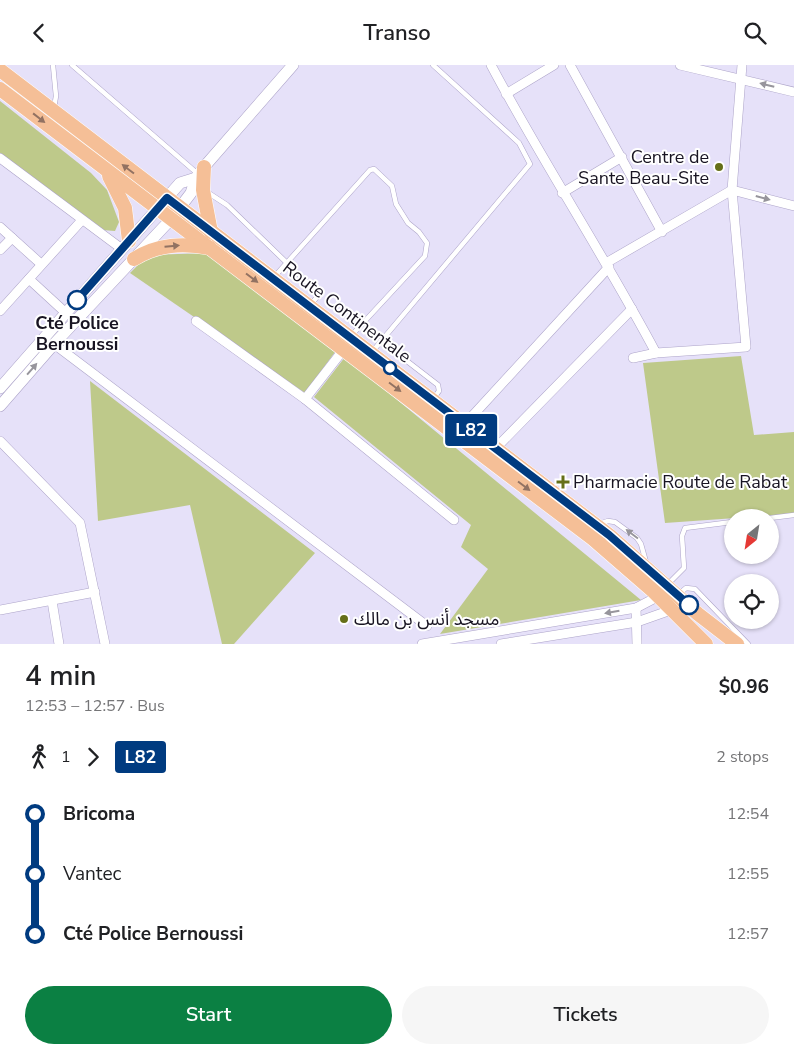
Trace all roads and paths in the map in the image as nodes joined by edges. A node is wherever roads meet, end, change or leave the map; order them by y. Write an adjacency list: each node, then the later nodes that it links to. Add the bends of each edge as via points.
1 (53, 65): 15 (lane, via 56,96)
2 (72, 65): 19 (lane)
3 (294, 65): 19 (street)
4 (433, 65): 45 (lane, via 519,143 530,164)
5 (491, 65): 14 (street)
6 (554, 65): 14 (street)
7 (570, 65): 16 (street)
8 (680, 65): 11 (street)
9 (742, 65): 11 (street)
10 (0, 70): 15 (main road, Route Continentale)
11 (740, 79): 13 (street, one-way to 11); 21 (street)
12 (0, 89): 18 (main road, Route Continentale, one-way to 18)
13 (794, 92)
14 (506, 94): 22 (street)
15 (53, 111): 23 (main road, Route Continentale, one-way to 15)
16 (622, 157): 22 (street); 29 (street)
17 (0, 158): 26 (street)
18 (104, 169): 23 (main road, Route Continentale); 31 (main road, via 124,203 128,219)
19 (200, 173): 20 (main road); 23 (street, via 180,183); 25 (street, via 191,193)
20 (203, 190): 28 (main road); 35 (lane, via 227,205)
21 (732, 190): 24 (street, one-way to 24); 29 (street); 49 (street, via 746,347)
22 (562, 193): 37 (street)
23 (162, 203): 25 (main road, Route Continentale); 31 (street)
24 (794, 206)
25 (176, 213): 28 (main road, Route Continentale); 32 (main road, Route Continentale); 34 (street)
26 (82, 220): 31 (street); 36 (street)
27 (0, 227): 30 (street)
28 (211, 232): 39 (main road, Route Continentale)
29 (662, 232): 37 (street)
30 (12, 238): 33 (street); 36 (street)
31 (126, 245): 43 (street)
32 (213, 249): 34 (main road, one-way to 32, via 150,249 166,246 190,245); 46 (main road, Route Continentale, one-way to 46)
33 (0, 250)
34 (134, 259): 47 (street)
35 (287, 262): 39 (lane); 40 (lane, via 318,293); 46 (lane, via 370,170 374,169 392,186 396,204 426,243 425,256)
36 (41, 264): 38 (street)
37 (608, 265): 41 (street); 55 (street)
38 (28, 279): 42 (street); 43 (street)
39 (272, 279): 40 (main road, Route Continentale)
40 (309, 307): 46 (main road, Route Continentale)
41 (632, 309): 49 (street); 57 (street)
42 (0, 311)
43 (66, 313): 51 (street)
44 (196, 321): 52 (street)
45 (381, 341): 48 (lane); 53 (lane, via 438,385 439,391)
46 (347, 343): 48 (main road, Route Continentale); 52 (street); 65 (main road, Route Continentale, one-way to 65, via 593,539)
47 (54, 344): 54 (street, one-way to 47); 72 (street)
48 (371, 353): 53 (main road, Route Continentale)
49 (656, 353): 50 (street)
50 (633, 358)
51 (0, 388)
52 (305, 399): 60 (street)
53 (432, 401): 55 (main road, Route Continentale)
54 (0, 406)
55 (464, 425): 57 (main road, Route Continentale)
56 (0, 441): 63 (street, via 77,518 82,527)
57 (495, 449): 62 (main road, Route Continentale, one-way to 57, via 596,525)
58 (794, 515): 59 (lane)
59 (779, 517)
60 (454, 520)
61 (724, 523): 62 (lane, via 684,529 684,568)
62 (666, 585): 64 (main road, Route Continentale)
63 (95, 592): 66 (street); 74 (street)
64 (678, 595): 70 (main road, Route Continentale); 82 (lane, via 686,588 695,589)
65 (658, 597): 67 (street); 69 (main road, Route Continentale)
66 (52, 601): 68 (street); 73 (street)
67 (636, 608): 71 (street); 75 (street, one-way to 75)
68 (0, 610)
69 (674, 613): 71 (street); 78 (main road, Route Continentale); 79 (main road, Route Continentale)
70 (698, 614): 80 (main road); 81 (main road, Route Continentale)
71 (637, 622): 76 (street); 77 (street)
72 (427, 626)
73 (59, 644)
74 (104, 644)
75 (422, 644)
76 (501, 644)
77 (637, 644)
78 (696, 644)
79 (706, 644)
80 (725, 644)
81 (737, 644)
82 (748, 644)

